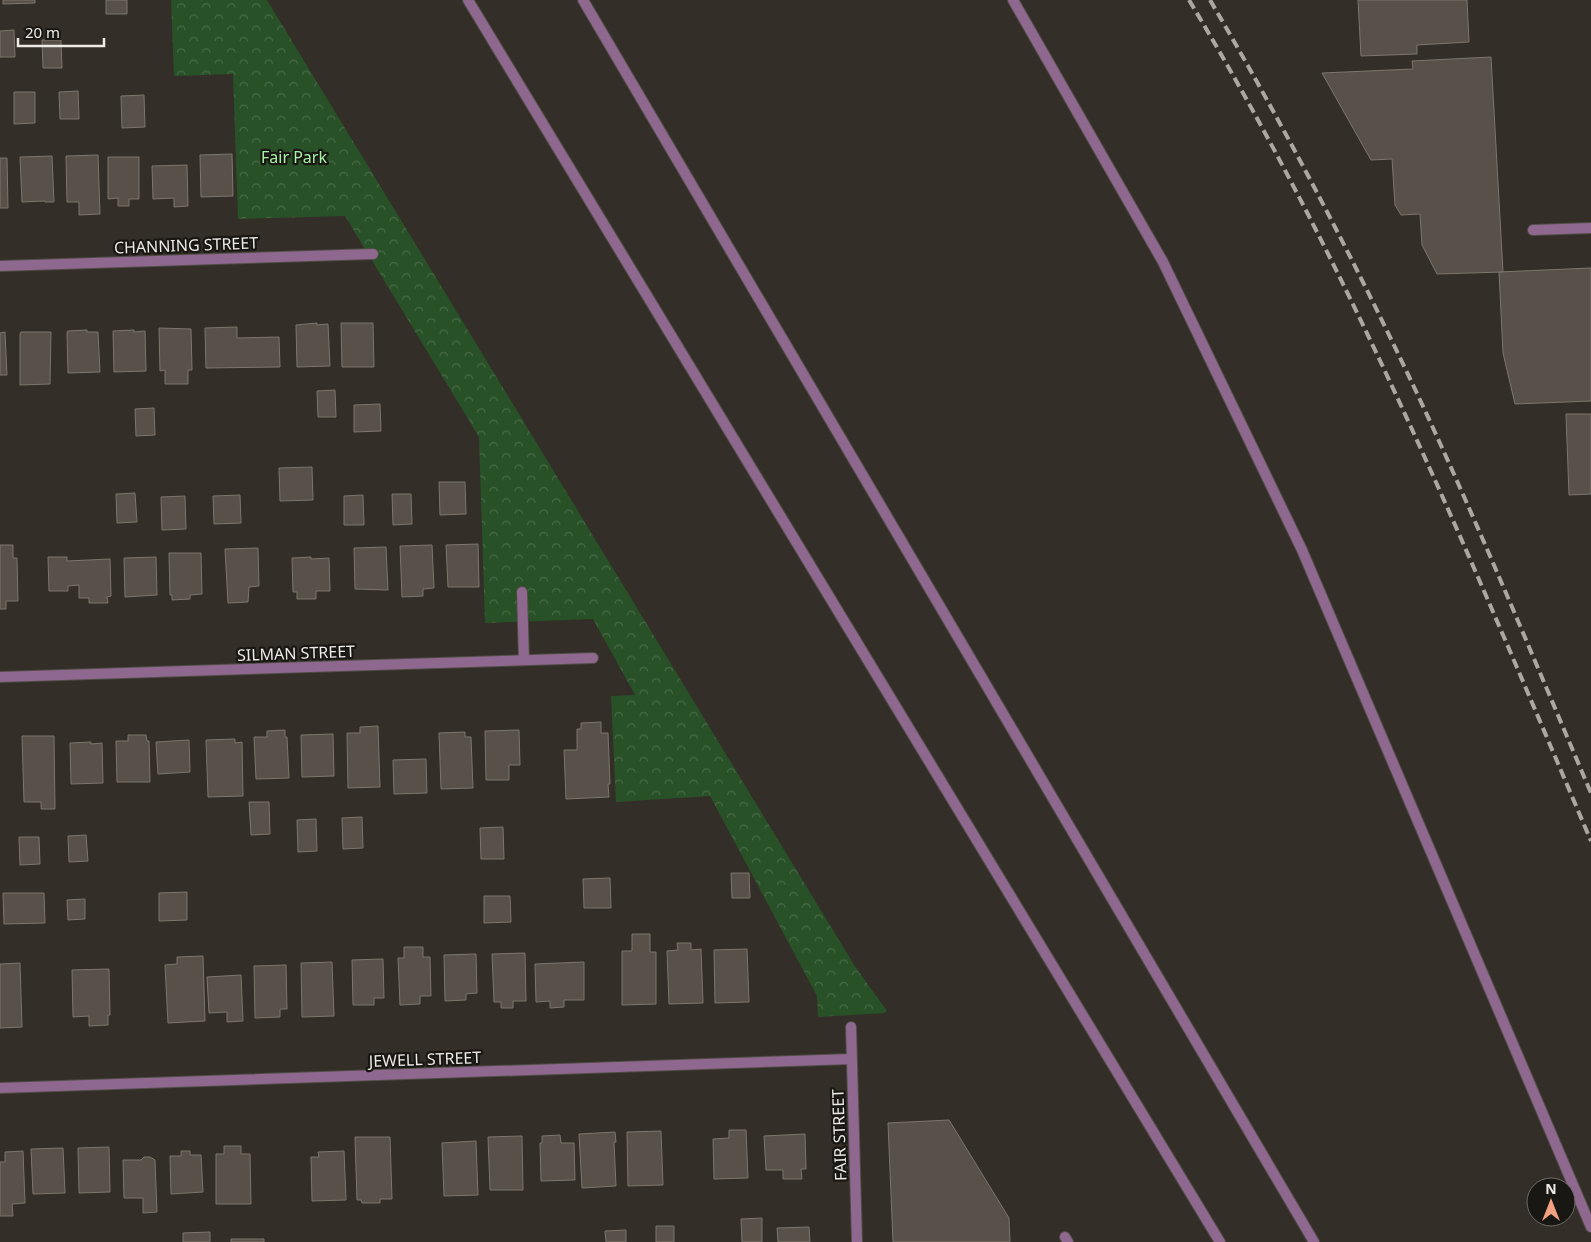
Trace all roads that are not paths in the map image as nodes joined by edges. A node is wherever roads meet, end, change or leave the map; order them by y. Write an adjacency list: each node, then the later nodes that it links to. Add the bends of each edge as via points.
1 (468, 0): 17 (street)
2 (583, 0): 18 (street)
3 (1012, 0): 15 (street, via 1163,262 1302,550)
4 (1591, 228): 5 (street)
5 (1533, 230)
6 (373, 254): 7 (street, CHANNING STREET)
7 (0, 266)
8 (522, 592): 10 (street)
9 (592, 658): 10 (street, SILMAN STREET)
10 (524, 660): 11 (street, SILMAN STREET)
11 (0, 677)
12 (851, 1027): 13 (street, FAIR STREET)
13 (852, 1059): 14 (street, JEWELL STREET); 16 (street, FAIR STREET)
14 (0, 1088)
15 (1591, 1227)
16 (856, 1242)
17 (1220, 1242)
18 (1314, 1242)

